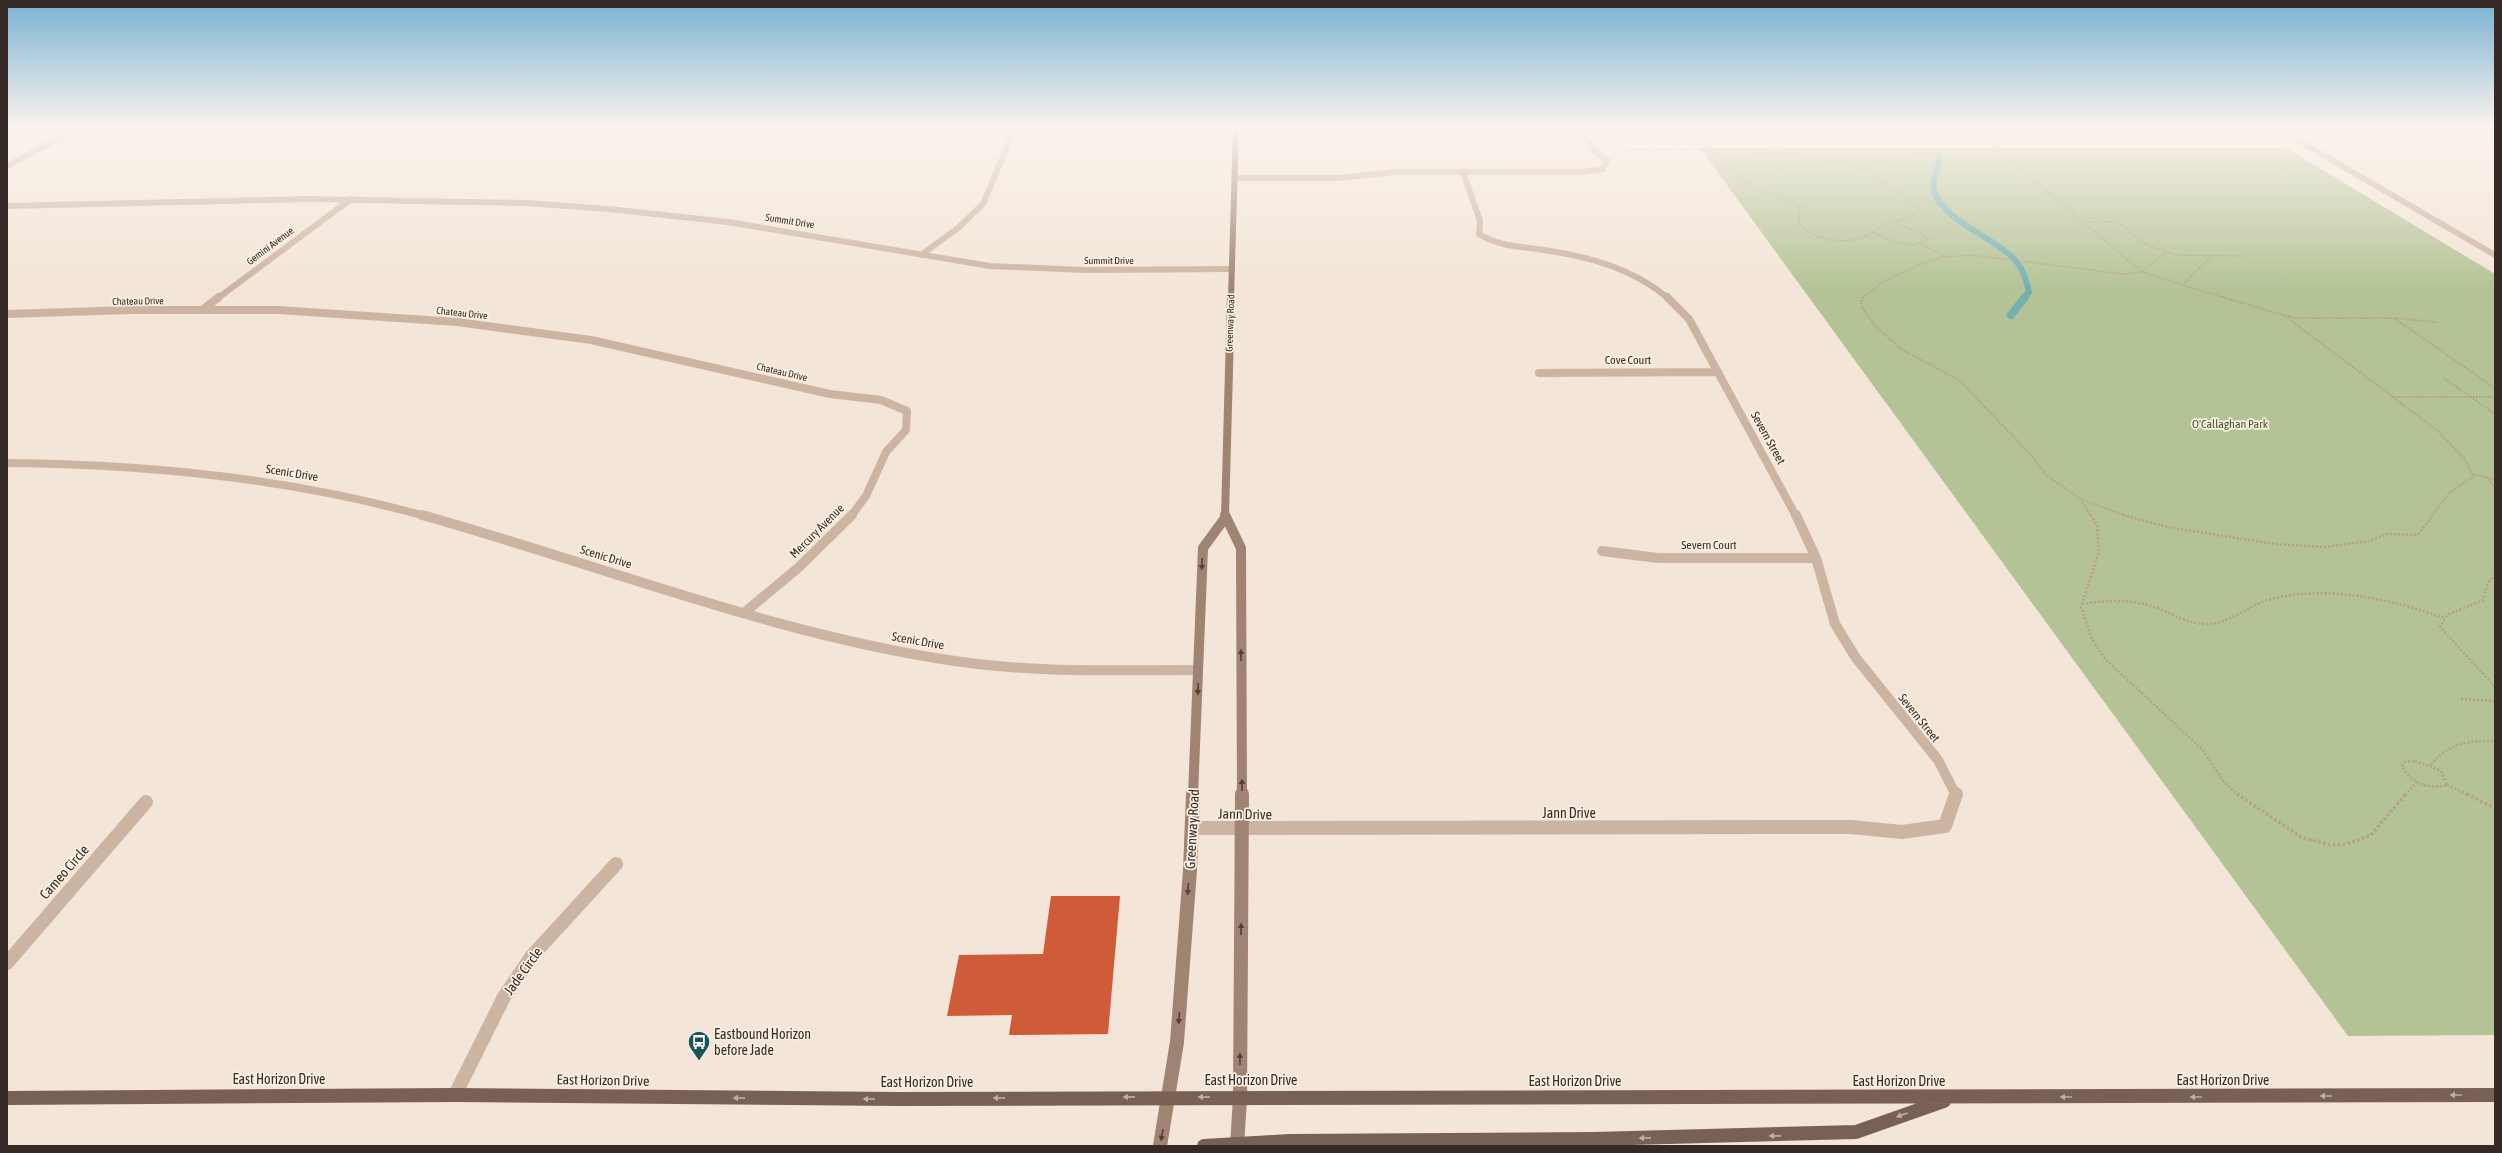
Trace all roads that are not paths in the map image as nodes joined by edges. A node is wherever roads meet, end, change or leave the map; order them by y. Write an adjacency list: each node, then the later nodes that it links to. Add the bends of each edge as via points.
1 (992, 182): 7 (street, via 983,204 958,228)
2 (1234, 182): 9 (street, Greenway Road)
3 (1466, 182): 12 (street, Severn Street, via 1480,221 1479,234 1493,244 1568,253 1617,266 1651,284 1672,298 1689,319)
4 (2369, 182): 8 (street)
5 (351, 199): 6 (street, Summit Drive); 7 (street, Summit Drive, via 518,203 659,214 772,228); 10 (street, Gemini Avenue)
6 (7, 206)
7 (921, 255): 9 (street, Summit Drive, via 1028,269)
8 (2495, 255)
9 (1232, 269): 16 (street, Greenway Road)
10 (202, 310): 11 (street, Chateau Drive); 14 (street, Chateau Drive, via 336,313 528,330 658,353 830,394 881,400)
11 (7, 314)
12 (1718, 372): 13 (street, Cove Court); 18 (street, Severn Street, via 1788,497)
13 (1538, 373)
14 (907, 411): 19 (street, Mercury Avenue, via 906,430 886,452 866,496 850,518 798,568)
15 (7, 463): 19 (street, Scenic Drive, via 53,463 186,471 329,493 407,511)
16 (1225, 518): 20 (street, Greenway Road, one-way to 20, via 1202,548); 24 (street, Greenway Road, one-way to 16, via 1241,548)
17 (1602, 551): 18 (street, Severn Court, via 1658,558)
18 (1816, 558): 22 (street, Severn Street, via 1835,624 1856,658 1938,760 1956,794)
19 (744, 613): 20 (street, Scenic Drive, via 829,636 932,658 981,665 1069,670)
20 (1198, 670): 23 (street, Greenway Road, one-way to 23)
21 (146, 802): 26 (street, Cameo Circle)
22 (1945, 826): 24 (street, Jann Drive, via 1902,832 1851,827)
23 (1192, 828): 24 (street, Jann Drive); 29 (street, Greenway Road, one-way to 29, via 1177,1042)
24 (1242, 828): 31 (street, Greenway Road, one-way to 24)
25 (616, 864): 27 (street, Jade Circle, via 531,957 504,997)
26 (7, 963)
27 (455, 1095): 29 (main road, East Horizon Drive, one-way to 27, via 889,1099); 30 (main road, East Horizon Drive)
28 (2495, 1095): 32 (main road, East Horizon Drive, one-way to 32)
29 (1168, 1097): 31 (main road, East Horizon Drive, one-way to 29); 34 (street, Greenway Road, one-way to 34)
30 (7, 1098)
31 (1240, 1098): 32 (main road, East Horizon Drive); 33 (street, Greenway Road)
32 (1952, 1098): 33 (main road, one-way to 33, via 1856,1132)
33 (1237, 1145): 35 (main road)
34 (1160, 1146)
35 (1204, 1146)

